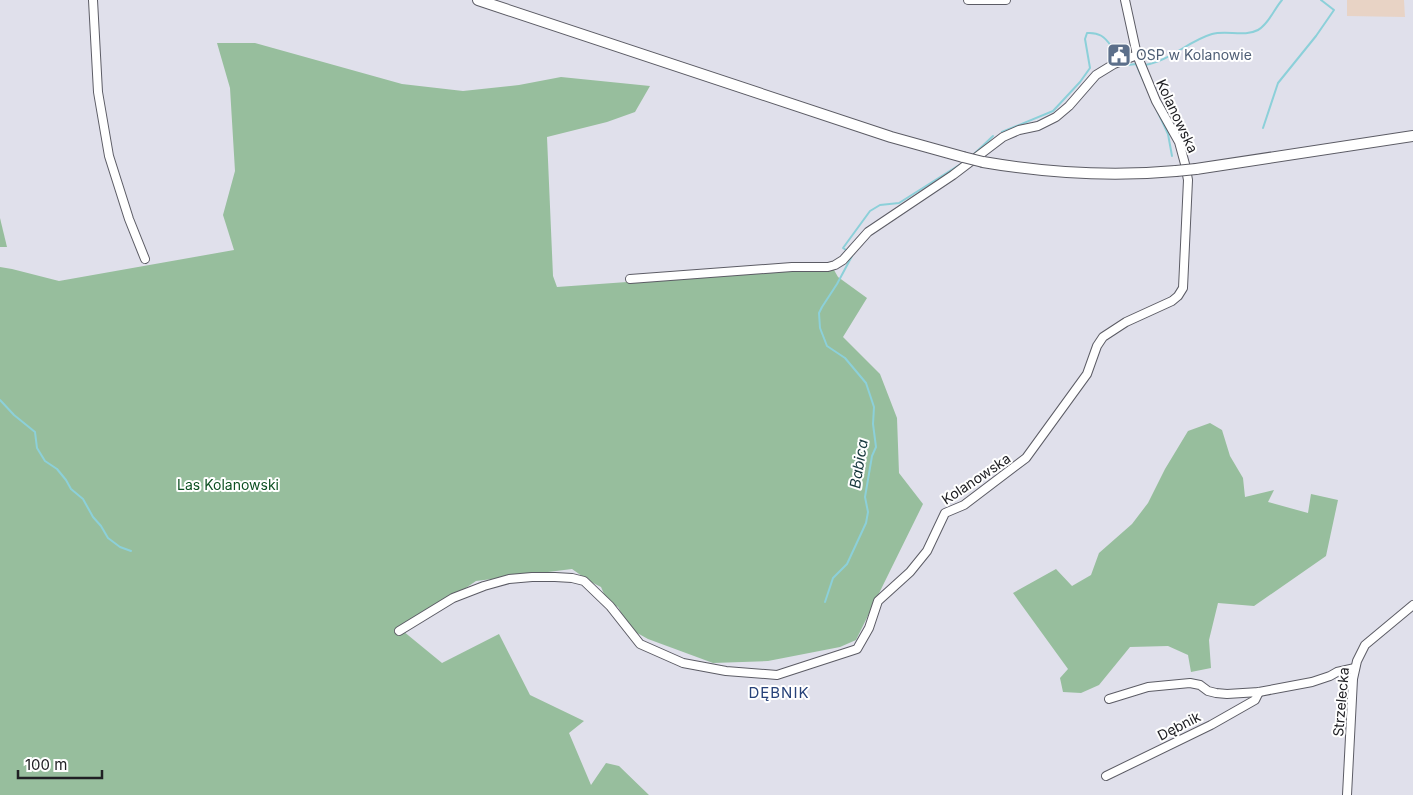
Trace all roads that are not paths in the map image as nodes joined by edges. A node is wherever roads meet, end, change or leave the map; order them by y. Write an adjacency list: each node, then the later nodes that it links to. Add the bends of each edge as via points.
1 (93, 0): 8 (street, via 98,92 109,156 128,219)
2 (478, 0): 7 (main road, bridge, via 891,137 1010,167 1086,174 1176,172)
3 (968, 0): 4 (street)
4 (1006, 0)
5 (1125, 0): 6 (street, Kolanowska)
6 (1137, 55): 9 (street, via 1096,75 1056,117 1003,136 953,175 868,232 835,265); 11 (street, Kolanowska, via 1185,164 1188,180 1183,288 1172,301 1126,322 1104,337 1097,346 1087,374 1026,458 964,505 945,513 927,551 910,572 878,601 869,628 857,649 777,675 683,663 640,644 610,606 584,582 555,577 509,579 484,586 453,598)
7 (1413, 136)
8 (145, 259)
9 (630, 279)
10 (1413, 605): 12 (street, Strzelecka, via 1365,645)
11 (399, 631)
12 (1355, 668): 13 (street, via 1312,682); 16 (street, Strzelecka)
13 (1259, 692): 14 (street, via 1216,693 1190,683 1148,687); 15 (street, Dębnik, via 1255,700 1211,725)
14 (1109, 699)
15 (1106, 776)
16 (1347, 795)

